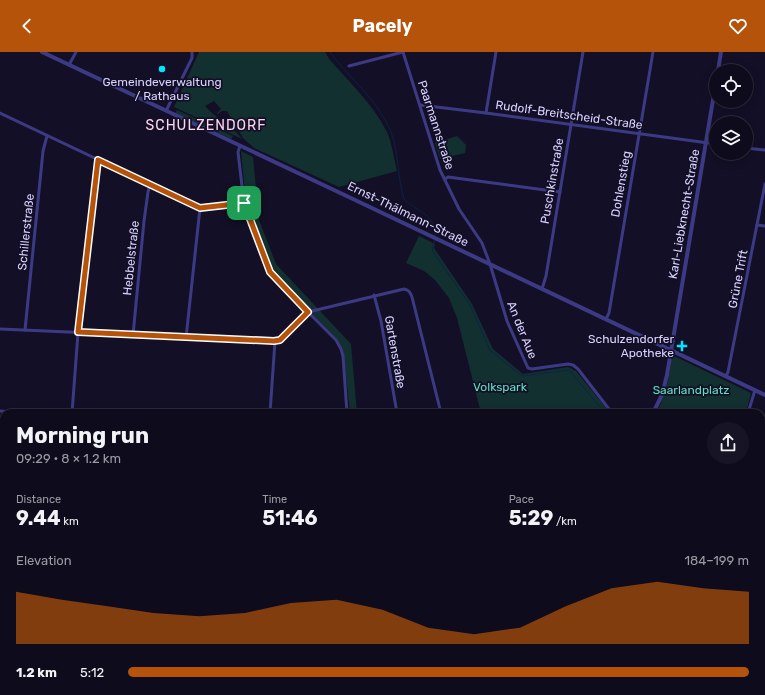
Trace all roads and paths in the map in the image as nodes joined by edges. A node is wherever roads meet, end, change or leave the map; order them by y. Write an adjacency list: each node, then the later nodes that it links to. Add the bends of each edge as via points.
1 (42, 52): 10 (street, Ernst-Thälmann-Straße)
2 (76, 52): 10 (street)
3 (192, 52): 14 (street, via 192,58)
4 (403, 52): 11 (street); 12 (street, Paarmannstraße)
5 (496, 52): 16 (street)
6 (583, 52): 17 (street, Puschkinstraße)
7 (653, 52): 18 (street, Dohlenstieg)
8 (721, 52): 9 (street)
9 (719, 64)
10 (69, 65): 14 (street, Ernst-Thälmann-Straße)
11 (349, 66)
12 (420, 105): 16 (street, Rudolf-Breitscheid-Straße); 26 (street, Paarmannstraße)
13 (712, 108): 20 (street, Karl-Liebknecht-Straße)
14 (166, 111): 22 (street, Ernst-Thälmann-Straße)
15 (0, 113): 19 (street)
16 (486, 113): 17 (street, Rudolf-Breitscheid-Straße)
17 (571, 124): 18 (street, Rudolf-Breitscheid-Straße); 29 (street, Puschkinstraße)
18 (639, 134): 20 (street, Rudolf-Breitscheid-Straße); 38 (street, Dohlenstieg)
19 (47, 136): 25 (street); 40 (street, Schillerstraße, via 43,151)
20 (706, 142): 21 (street, Rudolf-Breitscheid-Straße); 45 (street, Karl-Liebknecht-Straße)
21 (709, 143)
22 (240, 146): 30 (street, via 238,152); 34 (street, Ernst-Thälmann-Straße)
23 (753, 149): 24 (street)
24 (765, 150)
25 (98, 160): 27 (street); 41 (street)
26 (445, 179): 29 (street, via 448,177); 34 (street, Paarmannstraße, via 459,209 482,243)
27 (150, 184): 31 (street); 42 (street, Hebbelstraße)
28 (765, 184): 32 (street, Grüne Trift)
29 (560, 192): 35 (street, Puschkinstraße)
30 (244, 203): 31 (street); 37 (street, via 270,272)
31 (200, 208): 43 (street)
32 (757, 225): 33 (street); 46 (street, Grüne Trift)
33 (765, 226)
34 (490, 264): 35 (street, Ernst-Thälmann-Straße); 54 (street, An der Aue, via 507,321 528,368 573,365)
35 (542, 289): 38 (street, Ernst-Thälmann-Straße)
36 (374, 295): 37 (street); 52 (street, Gartenstraße); 53 (street, via 404,289 410,292)
37 (308, 312): 44 (street, via 280,340); 51 (street, via 336,340 342,351)
38 (606, 319): 45 (street, Ernst-Thälmann-Straße)
39 (0, 329): 40 (street)
40 (25, 330): 41 (street)
41 (78, 332): 42 (street); 49 (street)
42 (133, 335): 43 (street)
43 (186, 338): 44 (street)
44 (274, 341): 50 (street)
45 (671, 350): 46 (street, Ernst-Thälmann-Straße); 55 (street, Karl-Liebknecht-Straße, via 664,389)
46 (726, 376): 47 (street, Ernst-Thälmann-Straße)
47 (755, 390): 48 (street, Ernst-Thälmann-Straße); 56 (street)
48 (765, 395)
49 (72, 409)
50 (270, 409)
51 (347, 409)
52 (396, 409)
53 (440, 409)
54 (609, 409)
55 (655, 409)
56 (749, 409)

